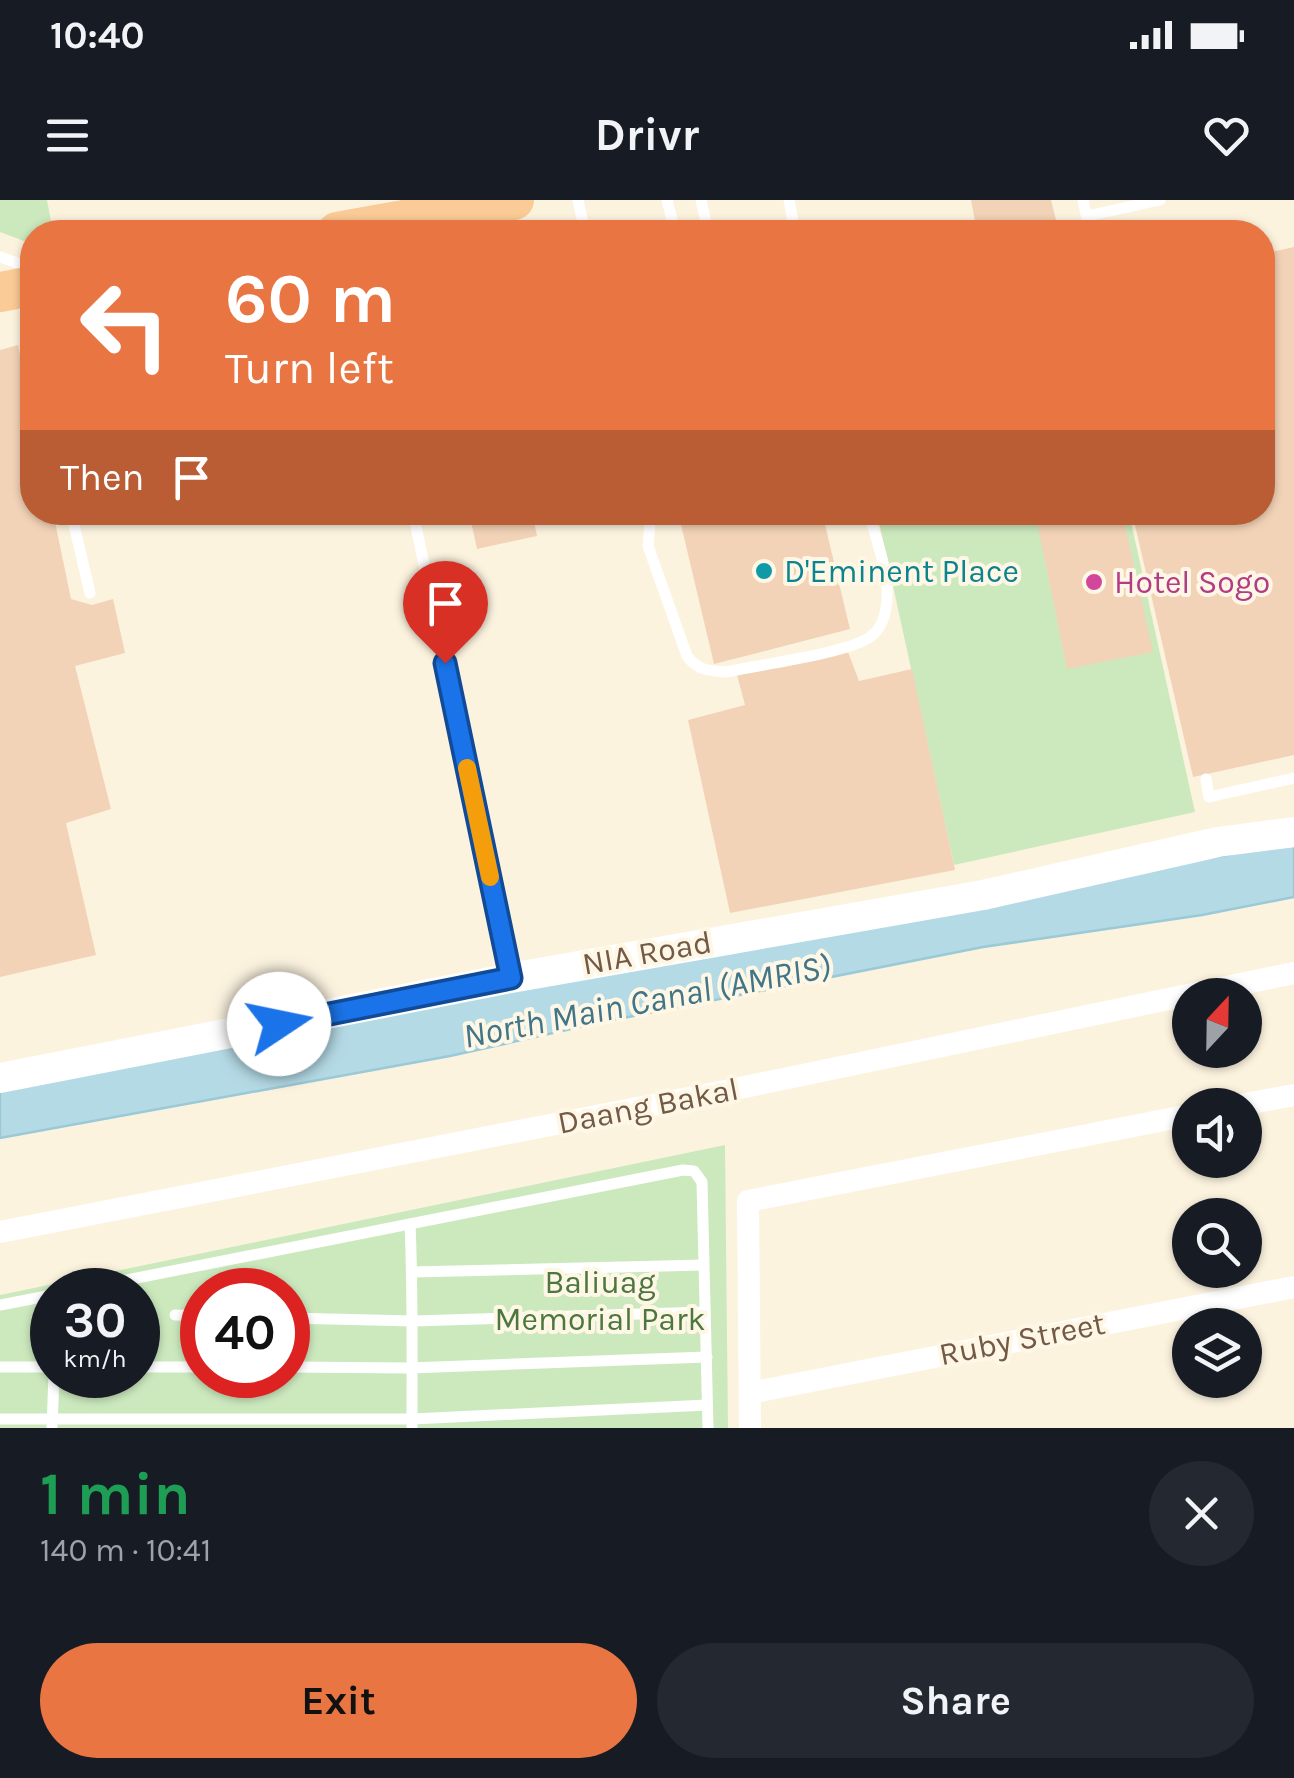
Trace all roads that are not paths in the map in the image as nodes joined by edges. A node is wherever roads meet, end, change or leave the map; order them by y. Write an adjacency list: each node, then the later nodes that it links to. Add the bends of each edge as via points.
1 (514, 200): 4 (highway)
2 (1083, 200): 5 (lane)
3 (1160, 200): 5 (lane)
4 (453, 206): 6 (highway)
5 (1086, 216): 7 (lane)
6 (391, 220)
7 (1087, 220)
8 (74, 525): 12 (lane)
9 (416, 525): 17 (lane)
10 (650, 525): 11 (lane, via 648,546 687,656 706,670 726,672 846,648 878,629 887,586)
11 (872, 525)
12 (90, 593)
13 (1294, 778): 14 (lane, via 1210,797)
14 (1206, 779)
15 (1294, 832): 17 (street, NIA Road)
16 (1294, 974): 23 (street, Daang Bakal)
17 (511, 978): 18 (street, NIA Road)
18 (0, 1078)
19 (1294, 1094): 20 (street)
20 (1262, 1101)
21 (1172, 1119): 40 (street, via 748,1201)
22 (410, 1224): 24 (lane, via 683,1170 702,1182); 25 (lane); 26 (lane)
23 (0, 1232)
24 (704, 1265): 25 (lane); 30 (lane)
25 (412, 1272): 34 (lane)
26 (160, 1273)
27 (1294, 1287): 40 (street, Ruby Street)
28 (30, 1299): 29 (lane)
29 (0, 1305)
30 (706, 1312): 34 (lane); 35 (lane)
31 (175, 1315): 32 (lane)
32 (180, 1315)
33 (310, 1319): 34 (lane)
34 (414, 1321): 39 (lane)
35 (707, 1358): 39 (lane); 42 (lane)
36 (0, 1367): 37 (lane)
37 (30, 1367)
38 (310, 1368): 39 (lane)
39 (410, 1368): 45 (lane)
40 (750, 1394): 47 (street)
41 (53, 1398): 44 (lane)
42 (708, 1404): 45 (lane); 46 (lane)
43 (0, 1419): 44 (lane)
44 (52, 1423): 45 (lane)
45 (412, 1424)
46 (708, 1428)
47 (750, 1428)

